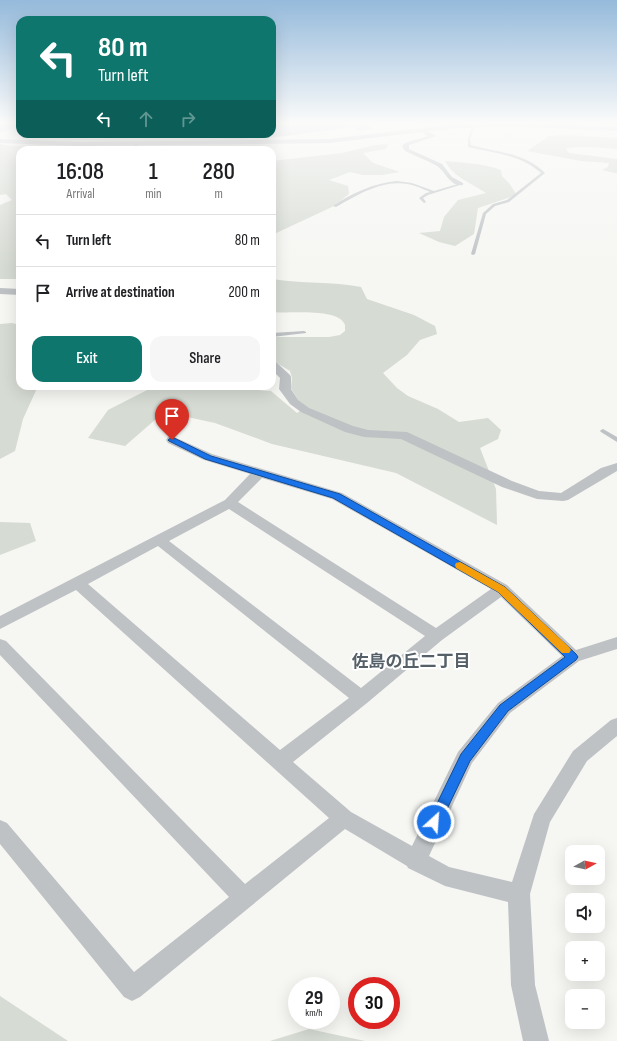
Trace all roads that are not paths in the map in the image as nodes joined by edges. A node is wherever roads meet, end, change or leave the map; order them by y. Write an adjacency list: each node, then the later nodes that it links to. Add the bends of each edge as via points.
1 (444, 171): 3 (street, via 450,178)
2 (541, 171): 7 (lane, via 543,173 508,201 494,205 484,214)
3 (461, 184): 4 (lane)
4 (434, 192): 5 (lane, via 421,198); 6 (lane, via 408,184 383,183)
5 (424, 202)
6 (335, 206)
7 (472, 254)
8 (0, 291): 9 (street)
9 (16, 292)
10 (304, 332): 11 (lane)
11 (276, 335)
12 (276, 368): 16 (street, via 286,377 285,390 294,402 305,410 349,429 368,434 403,435 507,484 537,495 564,497)
13 (603, 432): 15 (lane)
14 (172, 440): 17 (street, via 208,457)
15 (617, 440)
16 (617, 467)
17 (259, 474): 18 (street); 21 (street, via 336,496)
18 (230, 503): 19 (street); 23 (street)
19 (159, 540): 20 (street); 27 (street)
20 (76, 582): 22 (street); 29 (street)
21 (502, 589): 23 (street); 26 (street)
22 (0, 623)
23 (436, 636): 27 (street)
24 (617, 643): 26 (street)
25 (0, 646): 34 (street)
26 (573, 657): 32 (street, via 504,708 465,758)
27 (361, 698): 29 (street)
28 (617, 725): 33 (street, via 580,756 541,820)
29 (279, 762): 30 (street)
30 (344, 818): 32 (street); 34 (street)
31 (0, 829): 34 (street, via 132,989)
32 (416, 861): 33 (street, via 445,876)
33 (519, 894): 35 (street, via 523,985)
34 (245, 899)
35 (536, 1041)

